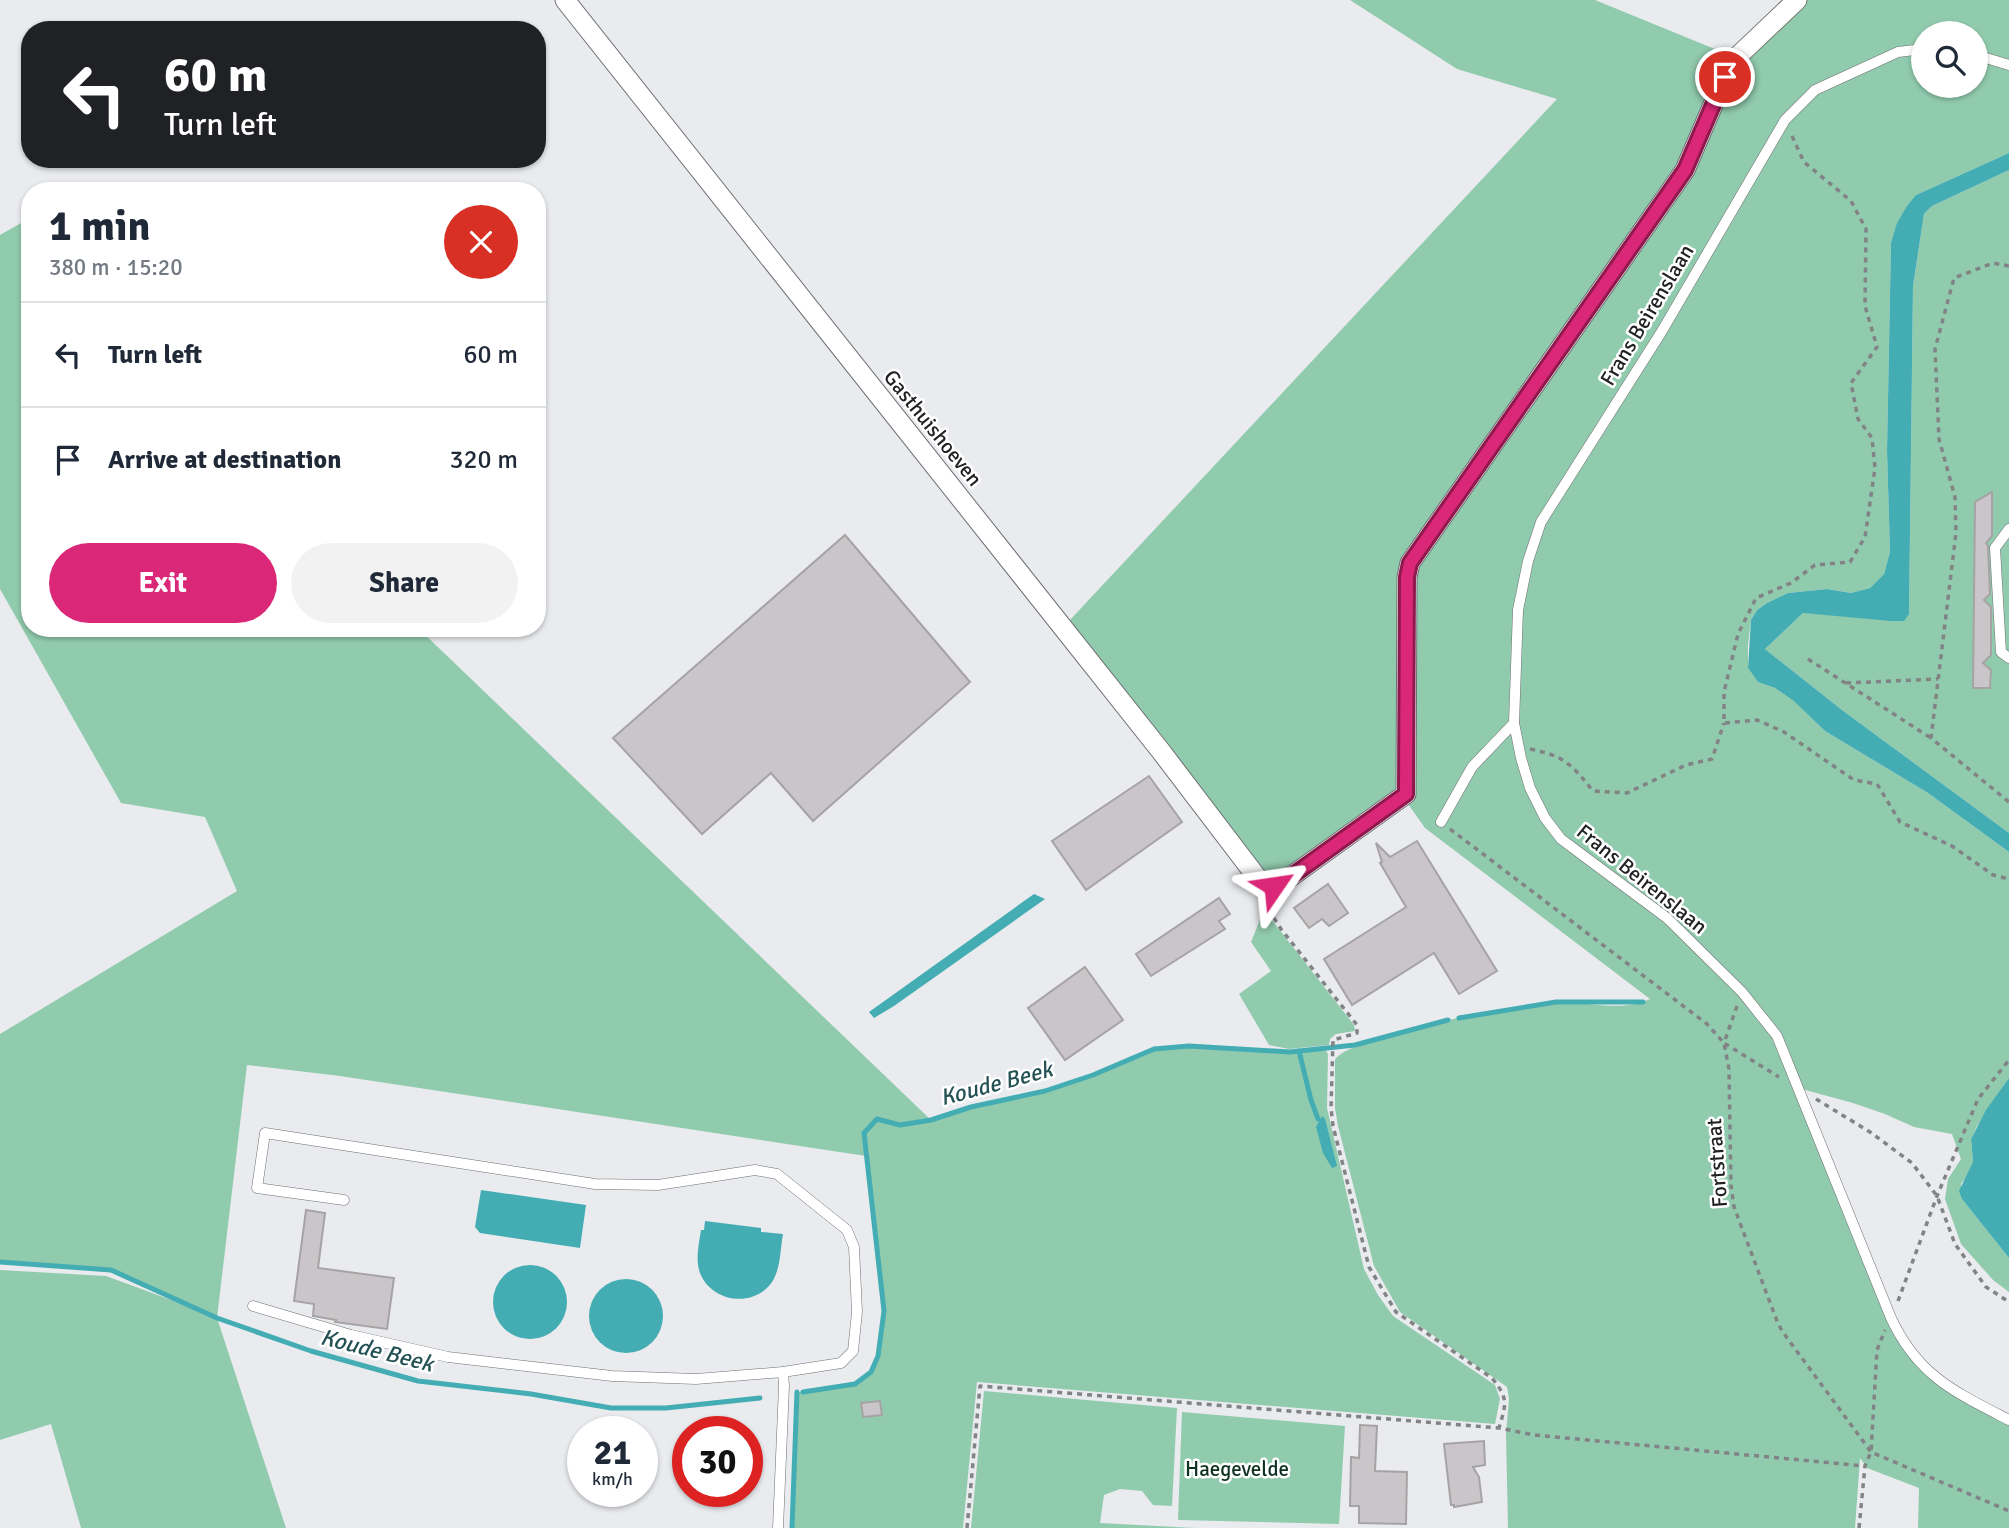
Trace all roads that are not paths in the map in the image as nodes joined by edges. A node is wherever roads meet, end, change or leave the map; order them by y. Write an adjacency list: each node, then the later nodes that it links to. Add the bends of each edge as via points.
1 (565, 0): 2 (street, Gasthuishoeven, via 1259,880 1274,886 1406,794 1410,563 1685,170 1738,56)
2 (1797, 0)
3 (1911, 50): 8 (lane, Frans Beirenslaan, via 1898,52 1815,90 1785,120 1662,331 1541,522 1518,610)
4 (1988, 59): 5 (lane)
5 (2009, 65)
6 (2009, 529): 7 (lane, via 1995,548 2001,652)
7 (2009, 658)
8 (1514, 723): 9 (lane, via 1472,767); 13 (lane, Frans Beirenslaan, via 1531,788 1553,830 1667,918 1742,992 1777,1036 1891,1318 1910,1351 1932,1375 1962,1396)
9 (1441, 822)
10 (344, 1200): 12 (lane, via 257,1188 265,1133 595,1184 657,1185 755,1170 778,1174 847,1230 854,1247 857,1312 853,1351 841,1363)
11 (253, 1306): 12 (lane, via 448,1357 612,1376 696,1379)
12 (783, 1372): 14 (lane)
13 (2009, 1420)
14 (778, 1528)

